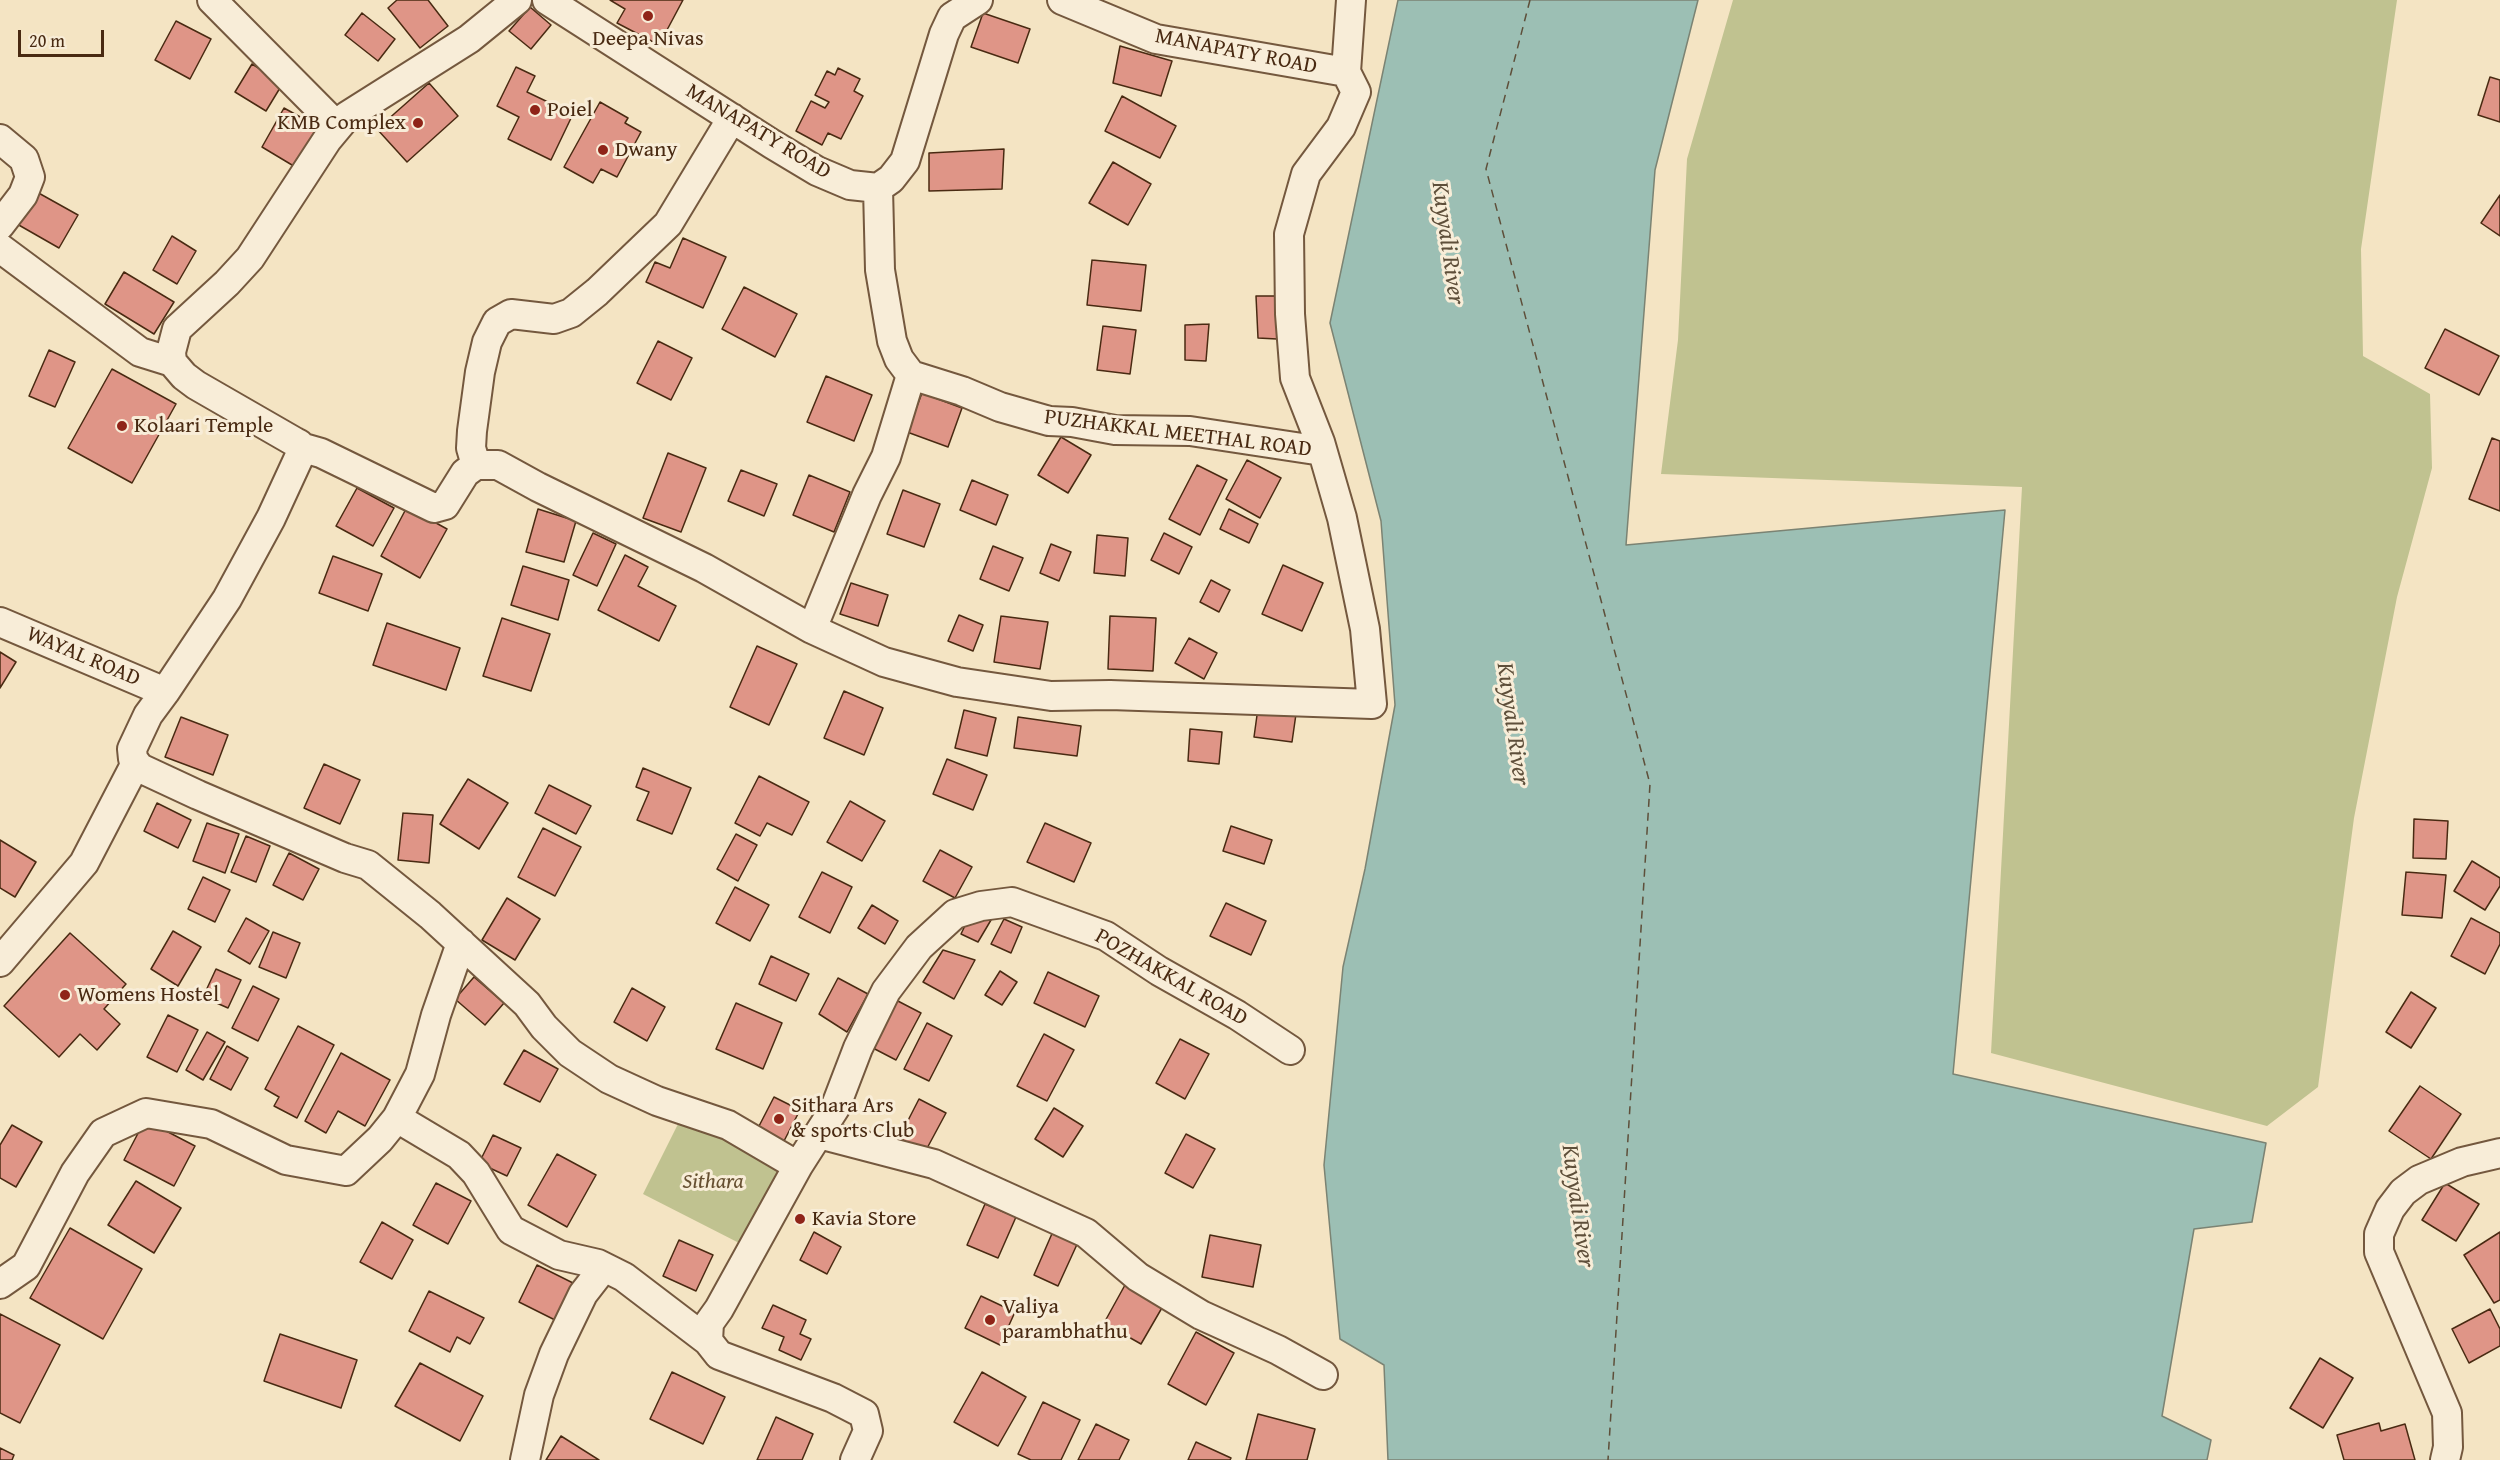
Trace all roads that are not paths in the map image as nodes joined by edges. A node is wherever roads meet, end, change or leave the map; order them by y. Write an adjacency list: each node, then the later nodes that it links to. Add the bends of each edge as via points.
1 (212, 0): 9 (street)
2 (517, 0): 9 (street, via 469,39)
3 (547, 0): 8 (street, MANAPATY ROAD)
4 (978, 0): 11 (street, via 952,17 905,161)
5 (1062, 0): 7 (street, MANAPATY ROAD, via 1156,39)
6 (1351, 0): 7 (street)
7 (1346, 72): 17 (street, via 1356,92 1341,127 1306,174 1289,234 1295,378)
8 (732, 118): 11 (street, MANAPATY ROAD, via 817,171 850,185); 18 (street, via 668,224 597,292 571,313 554,319 511,314 497,322 480,372 471,448)
9 (337, 126): 14 (street, via 250,258 177,329)
10 (0, 139): 12 (street, via 24,159 30,177 23,195)
11 (878, 188): 15 (street, via 880,270 892,342)
12 (0, 225)
13 (0, 248): 14 (street, via 140,352)
14 (172, 362): 16 (street, via 196,386)
15 (911, 375): 17 (street, PUZHAKKAL MEETHAL ROAD, via 1049,422 1115,430 1190,431); 20 (street, via 886,457)
16 (300, 447): 18 (street, via 321,453 434,508 446,505 465,473); 21 (street, via 290,478 227,599)
17 (1322, 451): 20 (street, via 1342,518 1365,629 1372,704 1051,696 957,682 884,662)
18 (476, 465): 20 (street, via 498,465 704,568)
19 (0, 622): 21 (street, WAYAL ROAD)
20 (812, 629)
21 (165, 692): 22 (street, via 148,714 132,749)
22 (136, 763): 23 (street, via 268,826 368,865); 24 (street, via 84,863)
23 (461, 944): 26 (street, via 420,1074); 29 (street, via 527,1004 570,1053 609,1079 657,1101 728,1125)
24 (0, 962)
25 (1290, 1050): 27 (street, POZHAKKAL ROAD, via 1106,936 1012,902 981,906 955,914 919,947 886,991 858,1048 836,1108)
26 (397, 1118): 30 (street, via 459,1155 476,1173 511,1230 559,1255); 31 (street, via 346,1172 286,1160 211,1124 146,1113 103,1133 75,1173 26,1266)
27 (819, 1134): 29 (street, POZHAKKAL ROAD); 33 (street, via 934,1164 1086,1233 1138,1277 1201,1314)
28 (2500, 1153): 36 (street, via 2462,1162 2419,1180 2397,1200 2379,1234 2379,1252 2447,1413)
29 (798, 1166): 32 (street, POZHAKKAL ROAD, via 709,1323)
30 (604, 1267): 32 (street, via 624,1277); 34 (street, via 583,1294 554,1354 538,1395)
31 (0, 1284)
32 (708, 1341): 35 (street, via 719,1355 833,1398 864,1414 868,1431)
33 (1323, 1375)
34 (525, 1460)
35 (855, 1460)
36 (2445, 1460)

